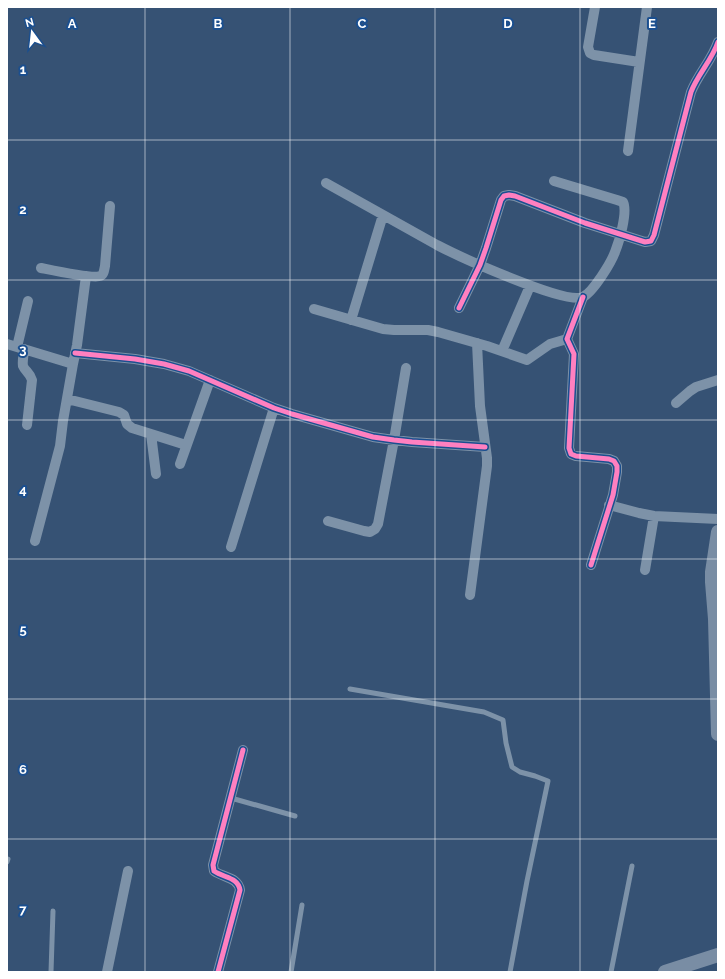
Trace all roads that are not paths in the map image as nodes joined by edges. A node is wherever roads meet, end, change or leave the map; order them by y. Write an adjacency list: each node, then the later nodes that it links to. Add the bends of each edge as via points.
1 (595, 7): 4 (street, via 588,47 590,53)
2 (647, 7): 4 (street)
3 (718, 42): 10 (street, via 691,92 651,241 645,242)
4 (639, 62): 5 (street)
5 (628, 151)
6 (554, 181): 10 (street, via 623,202 625,213)
7 (326, 183): 9 (street)
8 (110, 206): 13 (street, via 104,272 99,277)
9 (384, 214): 11 (street, via 437,245); 19 (street)
10 (620, 234): 11 (street, via 515,196 504,196); 15 (street, via 613,258)
11 (480, 265): 14 (street); 17 (street)
12 (41, 268): 13 (street)
13 (86, 276): 25 (street)
14 (530, 286): 15 (street, via 569,297); 24 (street)
15 (583, 297): 20 (street)
16 (28, 301): 23 (street)
17 (459, 308)
18 (314, 309): 19 (street)
19 (351, 320): 21 (street, via 383,329 428,330)
20 (567, 339): 24 (street, via 550,344 527,360); 40 (street, via 574,354 569,448 571,454 576,456 614,461 617,472)
21 (477, 343): 24 (street); 37 (street)
22 (7, 344): 23 (street)
23 (21, 348): 26 (street); 33 (street, via 24,367 32,380)
24 (502, 351)
25 (75, 353): 26 (street); 28 (street, via 164,364)
26 (73, 364): 30 (street)
27 (406, 368): 35 (street)
28 (210, 380): 32 (street); 36 (street)
29 (718, 380): 31 (street, via 696,387)
30 (67, 399): 34 (street, via 124,414 129,426); 45 (street, via 60,446)
31 (676, 403)
32 (274, 408): 35 (street, via 373,437); 46 (street)
33 (27, 425)
34 (151, 434): 36 (street); 39 (street)
35 (394, 440): 37 (street); 43 (street, via 375,529 370,532 364,531)
36 (186, 445): 38 (street)
37 (485, 447): 50 (street, via 487,466)
38 (180, 464)
39 (156, 474)
40 (609, 505): 41 (street); 48 (street)
41 (654, 516): 42 (street); 49 (street)
42 (718, 519)
43 (328, 521)
44 (718, 532): 47 (street)
45 (36, 541)
46 (231, 547)
47 (717, 547): 51 (street, via 712,572)
48 (591, 565)
49 (646, 570)
50 (470, 595)
51 (716, 612): 53 (street)
52 (350, 689): 66 (lane, via 484,712 503,720 512,767 548,781)
53 (718, 734)
54 (243, 750): 55 (street)
55 (231, 798): 56 (lane); 64 (street, via 214,871 237,881 240,890)
56 (295, 816)
57 (632, 866): 67 (lane)
58 (128, 871): 63 (street)
59 (302, 905): 65 (lane)
60 (53, 911): 62 (lane)
61 (718, 955): 68 (street)
62 (51, 972)
63 (107, 972)
64 (218, 972)
65 (291, 972)
66 (510, 972)
67 (611, 972)
68 (665, 972)

